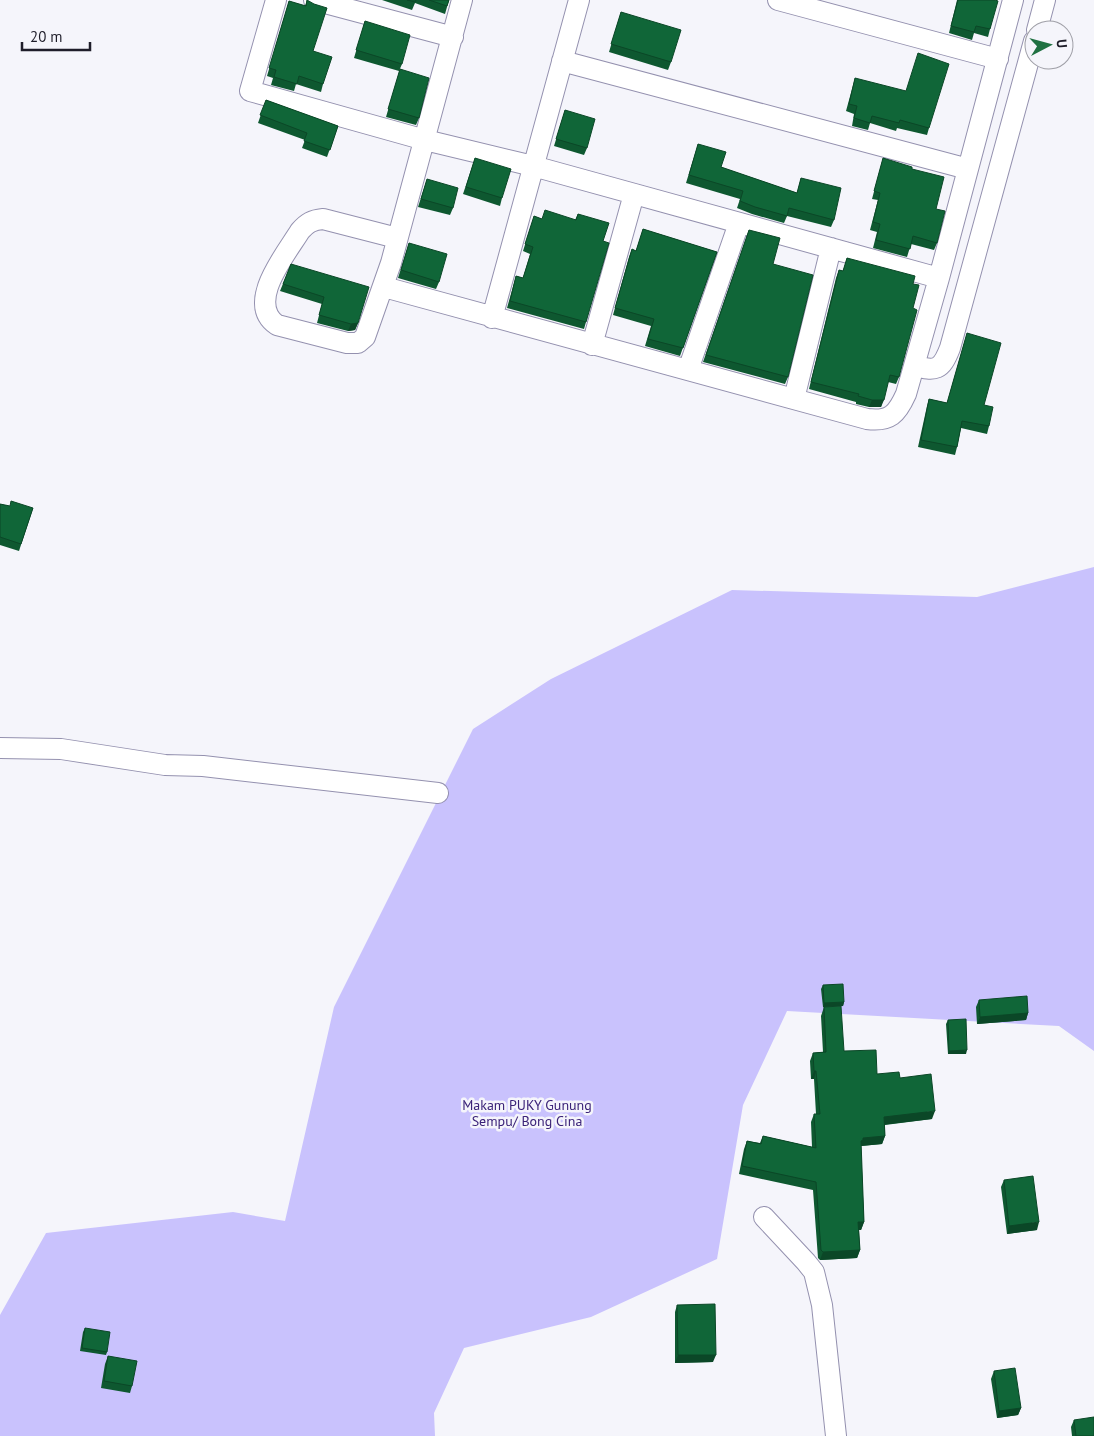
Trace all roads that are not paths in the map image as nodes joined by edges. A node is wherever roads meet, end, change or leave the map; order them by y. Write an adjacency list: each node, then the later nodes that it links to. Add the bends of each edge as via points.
1 (276, 0): 13 (street, via 250,91)
2 (315, 0): 9 (street)
3 (462, 0): 9 (street)
4 (579, 0): 11 (street)
5 (1013, 0): 10 (street)
6 (1045, 0): 8 (street)
7 (789, 1): 10 (street)
8 (1040, 20)
9 (453, 37): 13 (street)
10 (998, 59): 15 (street)
11 (562, 61): 14 (street); 15 (street)
12 (1026, 70): 24 (street, via 950,348 942,365 937,368 931,370)
13 (425, 140): 14 (street); 18 (street)
14 (533, 166): 16 (street); 22 (street)
15 (968, 169): 20 (street)
16 (634, 194): 17 (street); 23 (street)
17 (739, 223): 19 (street); 25 (street)
18 (397, 238): 21 (street); 21 (street, via 323,219 307,223 271,278 265,301 268,316 277,325 358,343 368,331)
19 (831, 248): 20 (street); 26 (street)
20 (939, 278): 24 (street)
21 (384, 287): 22 (street)
22 (492, 318): 23 (street)
23 (592, 345): 25 (street)
24 (914, 366): 26 (street, via 901,406 880,421)
25 (688, 370): 26 (street)
26 (794, 399)
27 (0, 748): 28 (street, via 61,749 164,765 203,766)
28 (438, 793)
29 (764, 1217): 30 (street, via 814,1272 822,1305)
30 (836, 1436)

